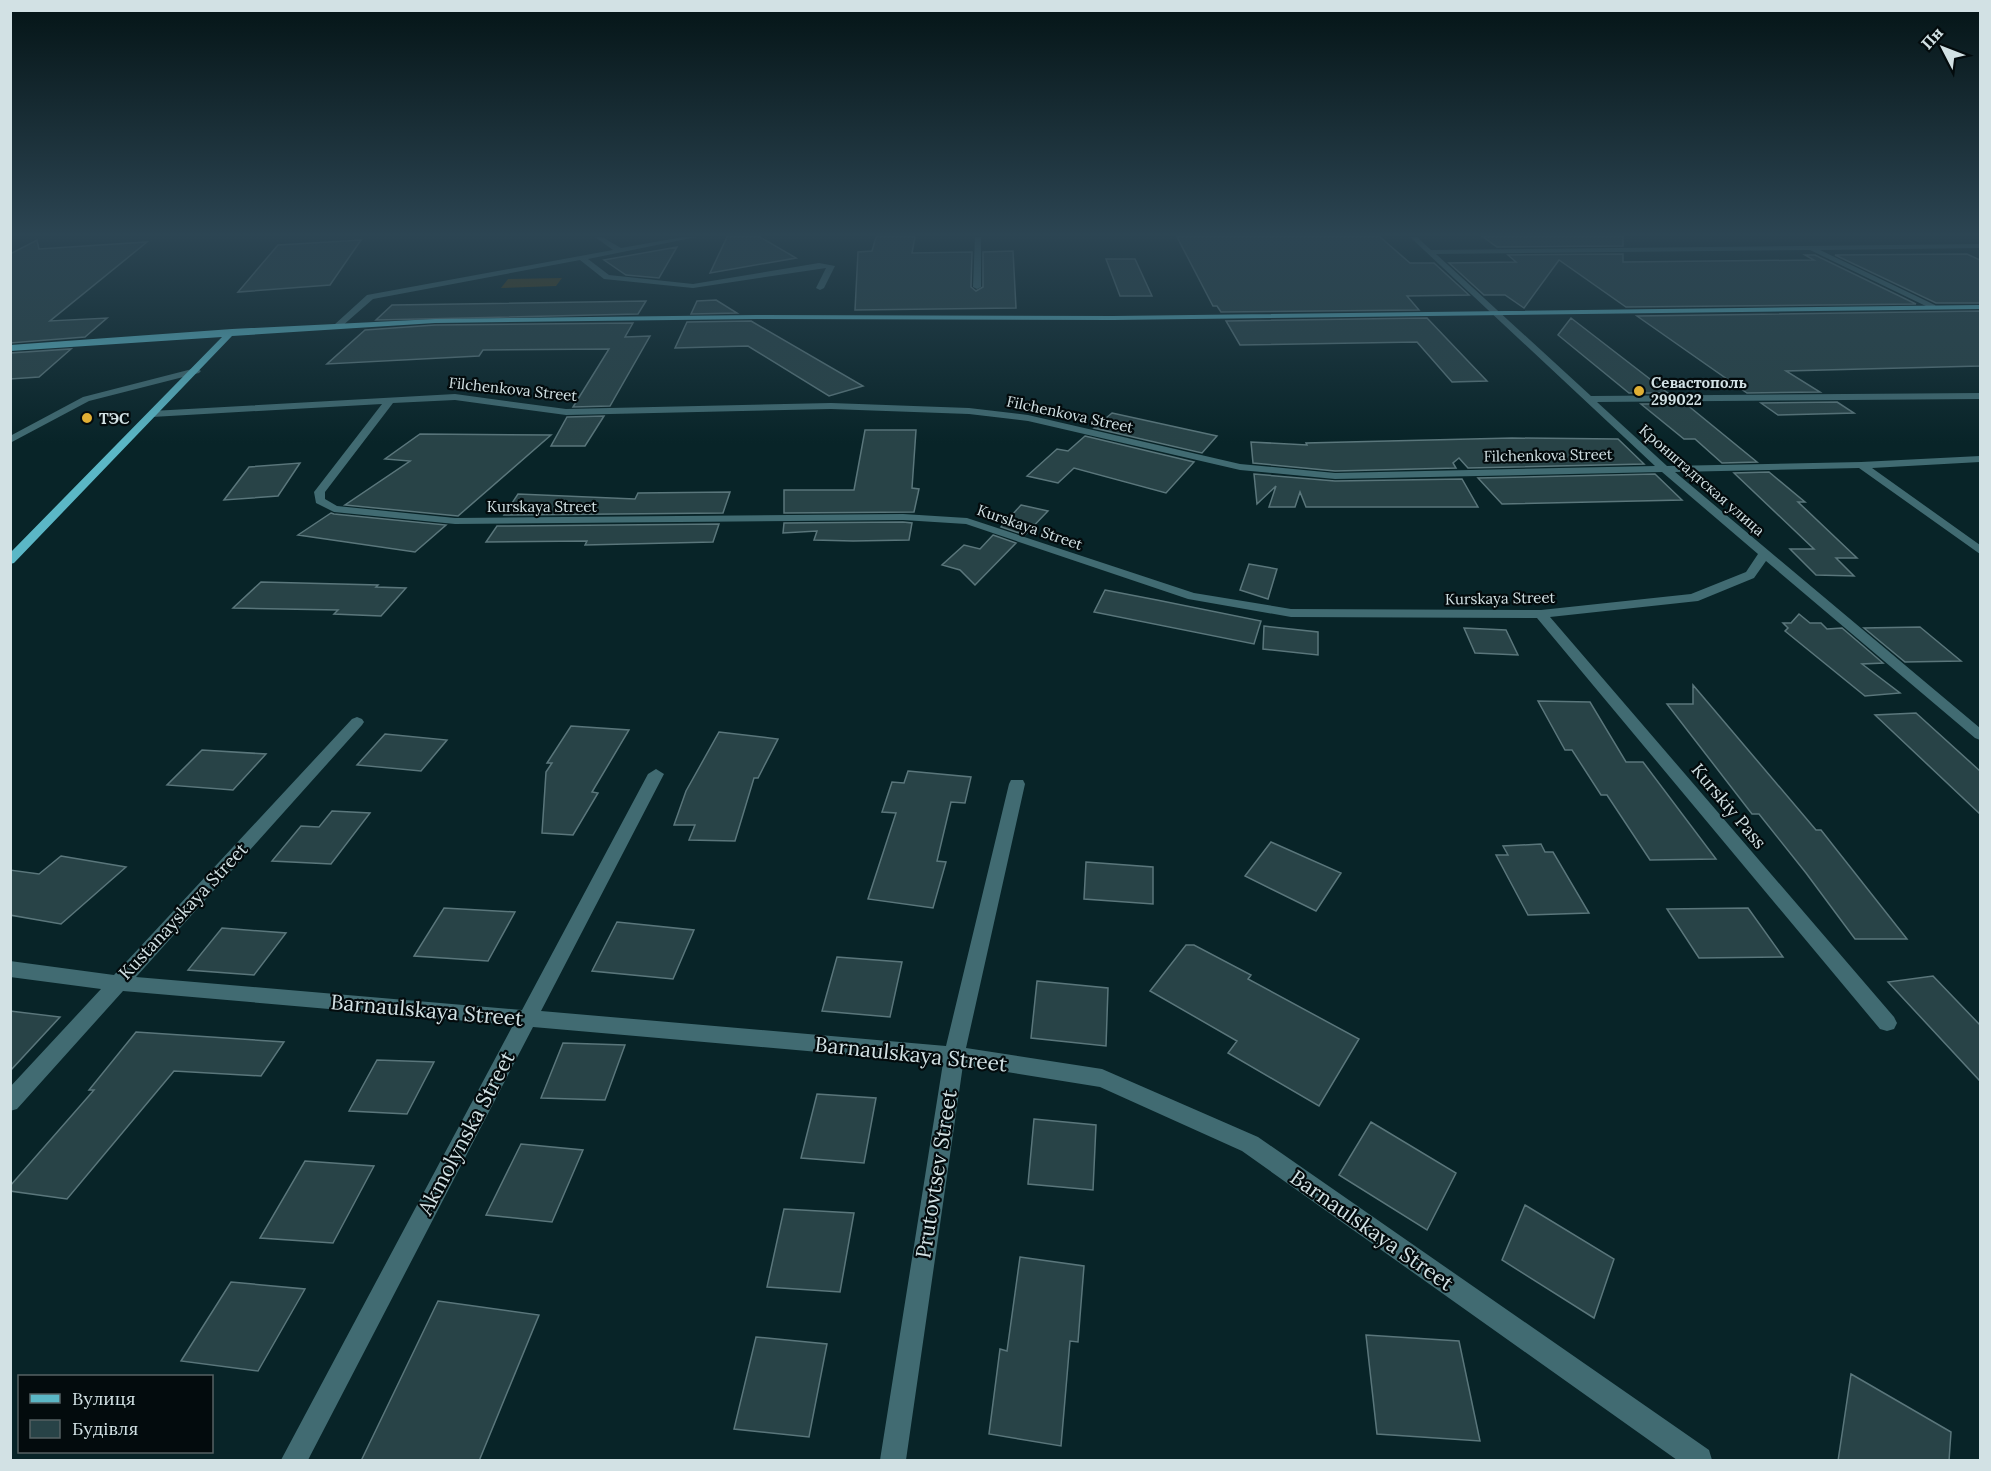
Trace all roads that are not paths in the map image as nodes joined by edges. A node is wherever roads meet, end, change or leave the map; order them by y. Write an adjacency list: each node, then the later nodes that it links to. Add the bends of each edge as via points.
1 (360, 306): 7 (street)
2 (1486, 306): 6 (street, Кронштадтская улица)
3 (1927, 306): 5 (street)
4 (1980, 307): 5 (main road)
5 (1932, 308): 6 (main road)
6 (1494, 313): 7 (main road, via 756,317); 13 (street, Кронштадтская улица)
7 (338, 326): 8 (main road)
8 (232, 332): 9 (main road); 10 (main road)
9 (10, 348)
10 (196, 371): 14 (main road); 15 (street, via 86,399)
11 (1980, 396): 13 (street)
12 (391, 399): 14 (street, Filchenkova Street); 18 (street, Filchenkova Street, via 455,397 566,412 831,406 969,411 1028,418 1240,467 1335,476); 22 (street, Kurskaya Street, via 319,492 320,501 334,509 455,521 903,517 967,521 1192,596 1292,613)
13 (1589, 399): 18 (street, Кронштадтская улица)
14 (152, 414): 21 (main road)
15 (10, 440)
16 (1980, 459): 17 (street, Filchenkova Street)
17 (1861, 465): 18 (street, Filchenkova Street); 19 (street)
18 (1662, 467): 20 (street, Кронштадтская улица)
19 (1980, 550)
20 (1764, 554): 22 (street, Kurskaya Street, via 1750,575 1693,598); 24 (street, Кронштадтская улица)
21 (10, 560)
22 (1541, 614): 30 (street, Kurskiy Pass)
23 (357, 722): 28 (street, Kustanayskaya Street)
24 (1980, 735)
25 (656, 774): 29 (street, Akmolynska Street)
26 (1017, 784): 31 (street, Prutovtsev Street)
27 (10, 969): 28 (street, Barnaulskaya Street)
28 (116, 983): 29 (street, Barnaulskaya Street); 32 (street, Kustanayskaya Street)
29 (525, 1018): 31 (street, Barnaulskaya Street); 33 (street, Akmolynska Street)
30 (1887, 1023)
31 (954, 1055): 34 (street, Prutovtsev Street); 35 (street, Barnaulskaya Street, via 1102,1078 1250,1144)
32 (10, 1102)
33 (294, 1461)
34 (893, 1461)
35 (1699, 1461)

